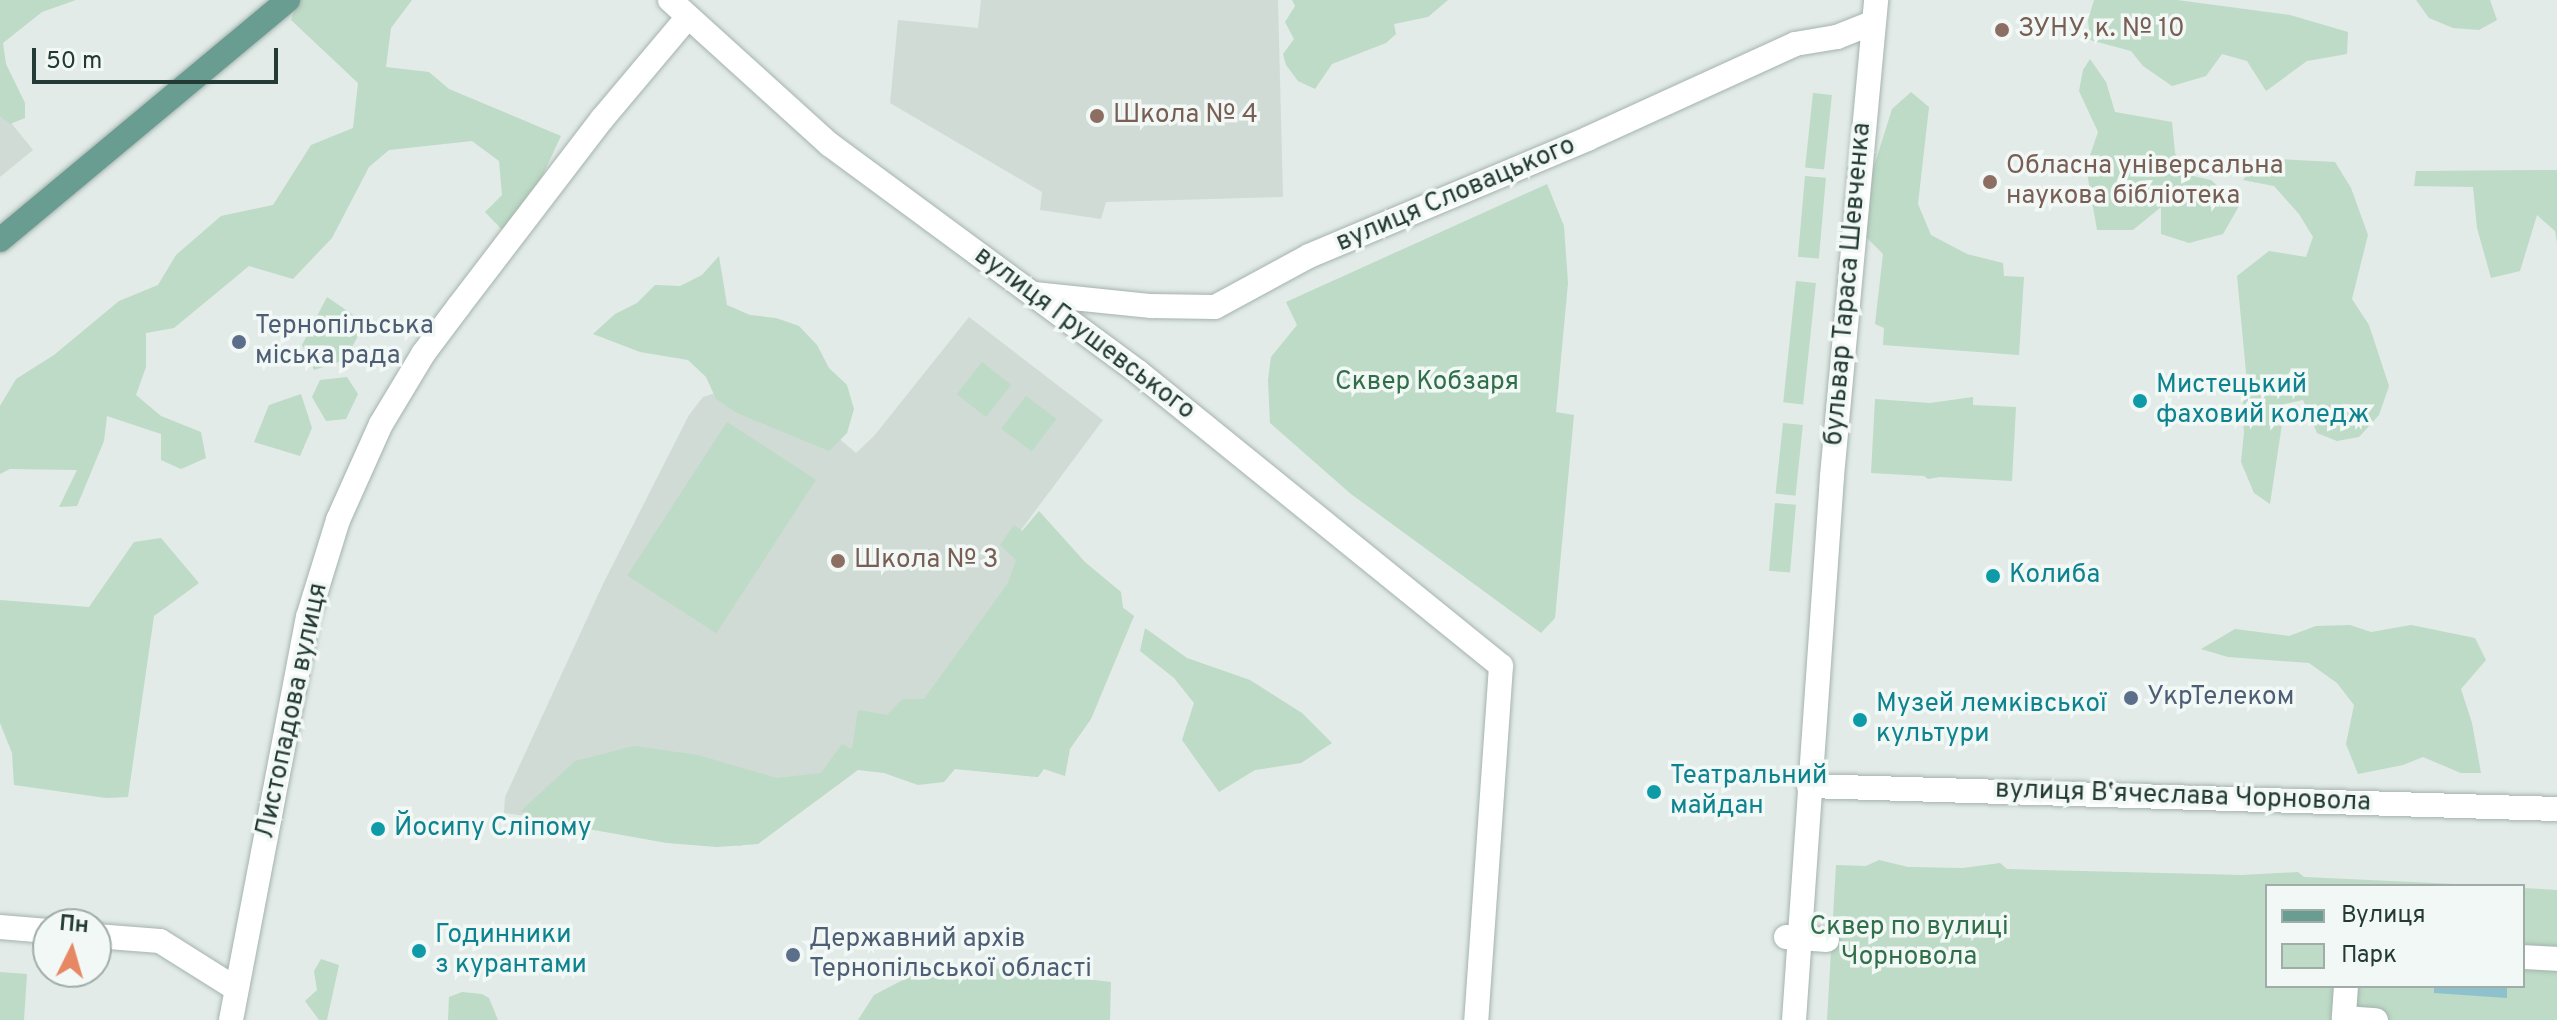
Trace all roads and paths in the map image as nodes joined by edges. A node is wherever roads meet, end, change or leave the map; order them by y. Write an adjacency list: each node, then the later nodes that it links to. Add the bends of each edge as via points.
1 (288, 0): 4 (main road)
2 (679, 8): 5 (street, вулиця Грушевського, via 829,144); 15 (street, Листопадова вулиця, via 602,119 423,354 381,424 338,520 308,617)
3 (1874, 12): 5 (street, вулиця Словацького, via 1837,37 1795,44 1309,256 1215,307); 6 (street, бульвар Тараса Шевченка)
4 (0, 240)
5 (1031, 293): 18 (street, вулиця Грушевського, via 1138,372 1501,666)
6 (1809, 786): 7 (street, вулиця Вʼячеслава Чорновола); 11 (street)
7 (2557, 809)
8 (0, 927): 9 (street)
9 (32, 930)
10 (112, 937): 15 (street, via 160,941)
11 (1793, 938): 12 (street); 19 (street)
12 (1827, 940)
13 (2525, 957): 14 (street)
14 (2557, 959)
15 (235, 988): 17 (street, Листопадова вулиця)
16 (2346, 988): 20 (street, via 2344,1018)
17 (231, 1020)
18 (1476, 1020)
19 (1794, 1020)
20 (2376, 1020)

